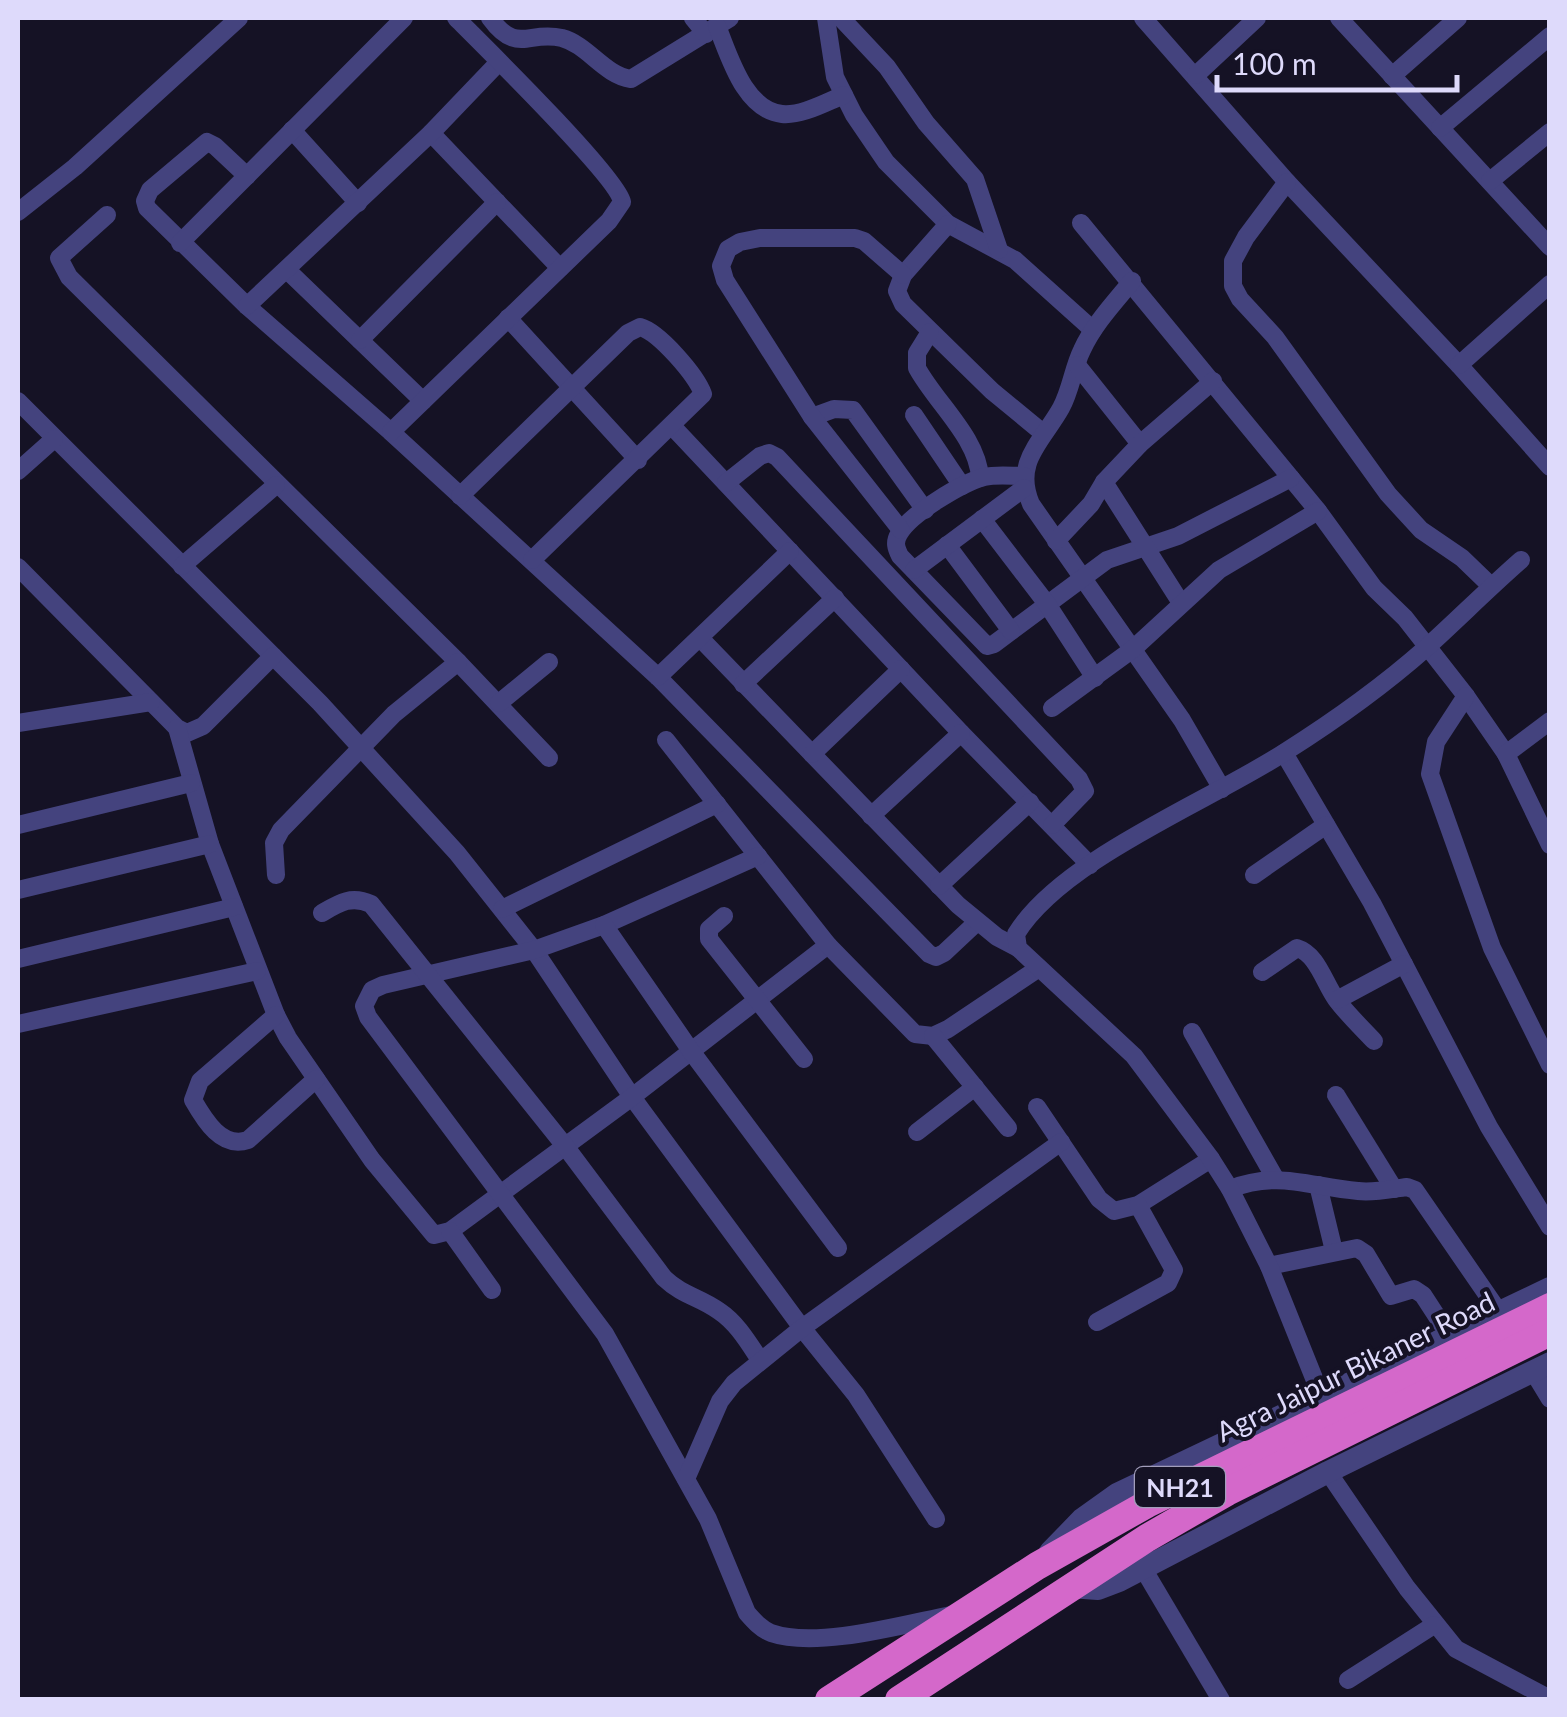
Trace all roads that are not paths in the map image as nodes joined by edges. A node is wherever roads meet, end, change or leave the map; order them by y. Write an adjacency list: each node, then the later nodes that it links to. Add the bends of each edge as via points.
1 (404, 18): 19 (street)
2 (456, 18): 14 (street)
3 (490, 18): 12 (street, via 510,38 558,37 631,79)
4 (694, 18): 12 (street)
5 (826, 18): 17 (street)
6 (841, 18): 33 (street, via 975,179)
7 (1143, 18): 15 (street)
8 (1256, 18): 15 (street)
9 (1340, 18): 16 (street)
10 (1458, 18): 16 (street)
11 (232, 20): 27 (street)
12 (718, 26): 17 (street, via 737,73 768,110 800,112)
13 (1550, 36): 18 (street)
14 (500, 62): 21 (street); 34 (street, via 621,193 618,211)
15 (1196, 75): 24 (street)
16 (1392, 76): 18 (street)
17 (844, 95): 30 (street, via 886,162)
18 (1440, 128): 23 (street)
19 (292, 130): 22 (street); 25 (street)
20 (1550, 132): 23 (street)
21 (430, 133): 25 (street); 26 (street)
22 (247, 176): 31 (street); 31 (street, via 206,142 150,190 146,208)
23 (1490, 181): 32 (street)
24 (1287, 182): 44 (street); 82 (street, via 1233,261 1234,286 1388,494)
25 (358, 202): 35 (street)
26 (496, 202): 34 (street); 43 (street)
27 (18, 212)
28 (108, 215): 65 (street, via 66,249 61,266)
29 (1081, 223): 37 (street)
30 (948, 224): 33 (street); 36 (street)
31 (180, 243): 39 (street)
32 (1550, 247)
33 (999, 250): 41 (street)
34 (560, 268): 40 (street)
35 (287, 270): 39 (street); 43 (street)
36 (903, 275): 42 (street, via 897,291 903,304); 51 (street, via 855,238 750,239 722,257 725,280)
37 (1132, 281): 41 (street); 46 (street)
38 (1550, 284): 44 (street)
39 (246, 306): 53 (street)
40 (508, 318): 47 (street); 48 (street)
41 (1094, 330): 45 (street)
42 (930, 332): 54 (street); 60 (street, via 917,353 917,368 977,459)
43 (360, 340): 48 (street)
44 (1459, 364): 58 (street)
45 (1077, 365): 54 (street, via 1060,410); 56 (street)
46 (1213, 381): 56 (street); 61 (street)
47 (573, 387): 52 (street, via 628,333 652,330 703,394); 57 (street); 67 (street)
48 (423, 401): 53 (street)
49 (18, 402): 55 (street)
50 (914, 416): 66 (street)
51 (812, 417): 68 (street, via 852,410); 71 (street)
52 (672, 426): 57 (street); 64 (street)
53 (391, 432): 67 (street)
54 (1042, 433): 62 (street)
55 (54, 439): 59 (street); 78 (street)
56 (1140, 444): 63 (street)
57 (638, 460): 76 (street)
58 (1550, 466)
59 (18, 471)
60 (980, 478): 62 (street); 66 (street)
61 (1291, 478): 69 (street); 74 (street, via 1178,536)
62 (1024, 482): 70 (street); 72 (street)
63 (1104, 482): 72 (street); 74 (street)
64 (726, 483): 75 (street); 117 (street, via 769,453 790,471 1079,778 1085,791)
65 (276, 484): 78 (street); 91 (street)
66 (962, 486): 68 (street)
67 (460, 496): 76 (street)
68 (924, 510): 71 (street)
69 (1318, 512): 84 (street, via 1219,570); 88 (street)
70 (982, 519): 73 (street); 85 (street)
71 (901, 530): 80 (street, via 895,546)
72 (1056, 540): 81 (street)
73 (947, 545): 80 (street); 86 (street)
74 (1144, 546): 81 (street); 84 (street)
75 (790, 551): 83 (street); 87 (street)
76 (532, 560): 94 (street)
77 (1521, 560): 82 (street)
78 (182, 566): 90 (street)
79 (18, 568): 98 (street)
80 (914, 570): 86 (street, via 987,646)
81 (1081, 576): 85 (street); 89 (street)
82 (1491, 586): 88 (street)
83 (836, 598): 93 (street); 96 (street)
84 (1181, 603): 89 (street)
85 (1047, 604): 86 (street); 95 (street)
86 (1011, 631)
87 (700, 638): 94 (street); 96 (street)
88 (1427, 647): 97 (street); 107 (street)
89 (1133, 649): 95 (street); 112 (street)
90 (274, 656): 103 (street, via 196,731); 106 (street)
91 (458, 662): 99 (street); 106 (street)
92 (548, 662): 99 (street)
93 (901, 669): 104 (street); 108 (street)
94 (658, 677): 131 (street, via 930,954 944,954)
95 (1095, 678): 100 (street)
96 (744, 684): 108 (street)
97 (1466, 696): 109 (street); 151 (street, via 1436,742 1430,774 1497,960)
98 (151, 702): 102 (street); 103 (street)
99 (499, 703): 110 (street)
100 (1052, 708)
101 (1550, 721): 109 (street)
102 (18, 723)
103 (177, 728): 111 (street)
104 (961, 734): 113 (street); 115 (street)
105 (666, 740): 114 (street)
106 (364, 748): 123 (street, via 280,830); 128 (street)
107 (1284, 753): 112 (street); 118 (street)
108 (812, 754): 115 (street)
109 (1506, 754): 120 (street)
110 (550, 758)
111 (192, 782): 116 (street); 119 (street)
112 (1222, 789): 122 (street)
113 (1030, 802): 117 (street); 125 (street)
114 (717, 804): 121 (street); 128 (street)
115 (871, 816): 125 (street)
116 (18, 825)
117 (1052, 826): 122 (street)
118 (1326, 826): 124 (street); 137 (street)
119 (210, 844): 126 (street); 127 (street)
120 (1550, 844)
121 (758, 856): 132 (street); 133 (street)
122 (1090, 865): 134 (street, via 1026,918 1016,934)
123 (276, 875)
124 (1254, 876)
125 (938, 886): 131 (street)
126 (18, 890)
127 (234, 907): 136 (street); 139 (street)
128 (502, 908): 135 (street)
129 (322, 913): 141 (street, via 358,898 370,904)
130 (724, 916): 142 (street, via 709,939)
131 (976, 923): 134 (street)
132 (604, 925): 135 (street); 149 (street)
133 (828, 945): 142 (street); 147 (street, via 906,1028)
134 (1018, 948): 138 (street)
135 (534, 950): 141 (street); 155 (street)
136 (18, 959)
137 (1404, 964): 143 (street); 168 (street)
138 (1039, 968): 147 (street); 161 (street, via 1134,1056)
139 (257, 971): 144 (street); 145 (street)
140 (1262, 972): 143 (street, via 1302,948)
141 (427, 974): 160 (street); 166 (street, via 372,990 364,1006)
142 (758, 999): 149 (street); 150 (street)
143 (1337, 1000): 148 (street)
144 (276, 1015): 152 (street); 152 (street, via 200,1081 193,1100 198,1108 226,1142 236,1144)
145 (18, 1024)
146 (1192, 1032): 162 (street)
147 (934, 1036): 153 (street)
148 (1374, 1041)
149 (691, 1051): 155 (street); 170 (street)
150 (804, 1059)
151 (1550, 1065)
152 (316, 1079): 169 (street, via 427,1230 440,1236)
153 (975, 1088): 157 (street); 158 (street)
154 (1336, 1095): 165 (street)
155 (632, 1098): 160 (street); 178 (street)
156 (1037, 1107): 159 (street)
157 (1008, 1128)
158 (917, 1132)
159 (1061, 1142): 167 (street, via 1106,1208); 178 (street)
160 (565, 1146): 166 (street); 181 (street, via 664,1278 730,1319)
161 (1211, 1159): 164 (street); 167 (street)
162 (1275, 1178): 163 (street); 164 (street)
163 (1318, 1185): 165 (street); 171 (street)
164 (1230, 1188): 172 (street)
165 (1394, 1189): 176 (street, via 1420,1195)
166 (499, 1194): 169 (street); 186 (street, via 605,1334)
167 (1138, 1205): 177 (street, via 1172,1277)
168 (1550, 1227)
169 (450, 1230): 174 (street)
170 (838, 1248)
171 (1334, 1252): 172 (street); 180 (street, via 1362,1250 1391,1296 1419,1291)
172 (1269, 1266): 184 (street)
173 (1550, 1288): 176 (street)
174 (492, 1290)
175 (1550, 1308): 184 (highway, Agra Jaipur Bikaner Road / NH21)
176 (1499, 1312): 180 (street)
177 (1097, 1322)
178 (802, 1328): 181 (street); 187 (street, via 856,1395)
179 (1550, 1332): 189 (highway, Agra Jaipur Bikaner Road / NH21, via 1227,1492)
180 (1449, 1335): 184 (street)
181 (760, 1360): 186 (street, via 720,1401)
182 (1541, 1368): 183 (street); 185 (street)
183 (1550, 1399)
184 (1325, 1405): 190 (highway, Agra Jaipur Bikaner Road / NH21)
185 (1328, 1472): 188 (street); 191 (street)
186 (686, 1480): 190 (street, via 748,1613 773,1634 856,1634)
187 (936, 1519)
188 (1144, 1570): 189 (street, via 1098,1589); 196 (street)
189 (1070, 1587): 195 (highway, Agra Jaipur Bikaner Road / NH21)
190 (964, 1612): 194 (highway, Agra Jaipur Bikaner Road / NH21)
191 (1434, 1625): 192 (street); 193 (street, via 1478,1664)
192 (1348, 1680)
193 (1550, 1699)
194 (828, 1700)
195 (899, 1700)
196 (1220, 1700)

